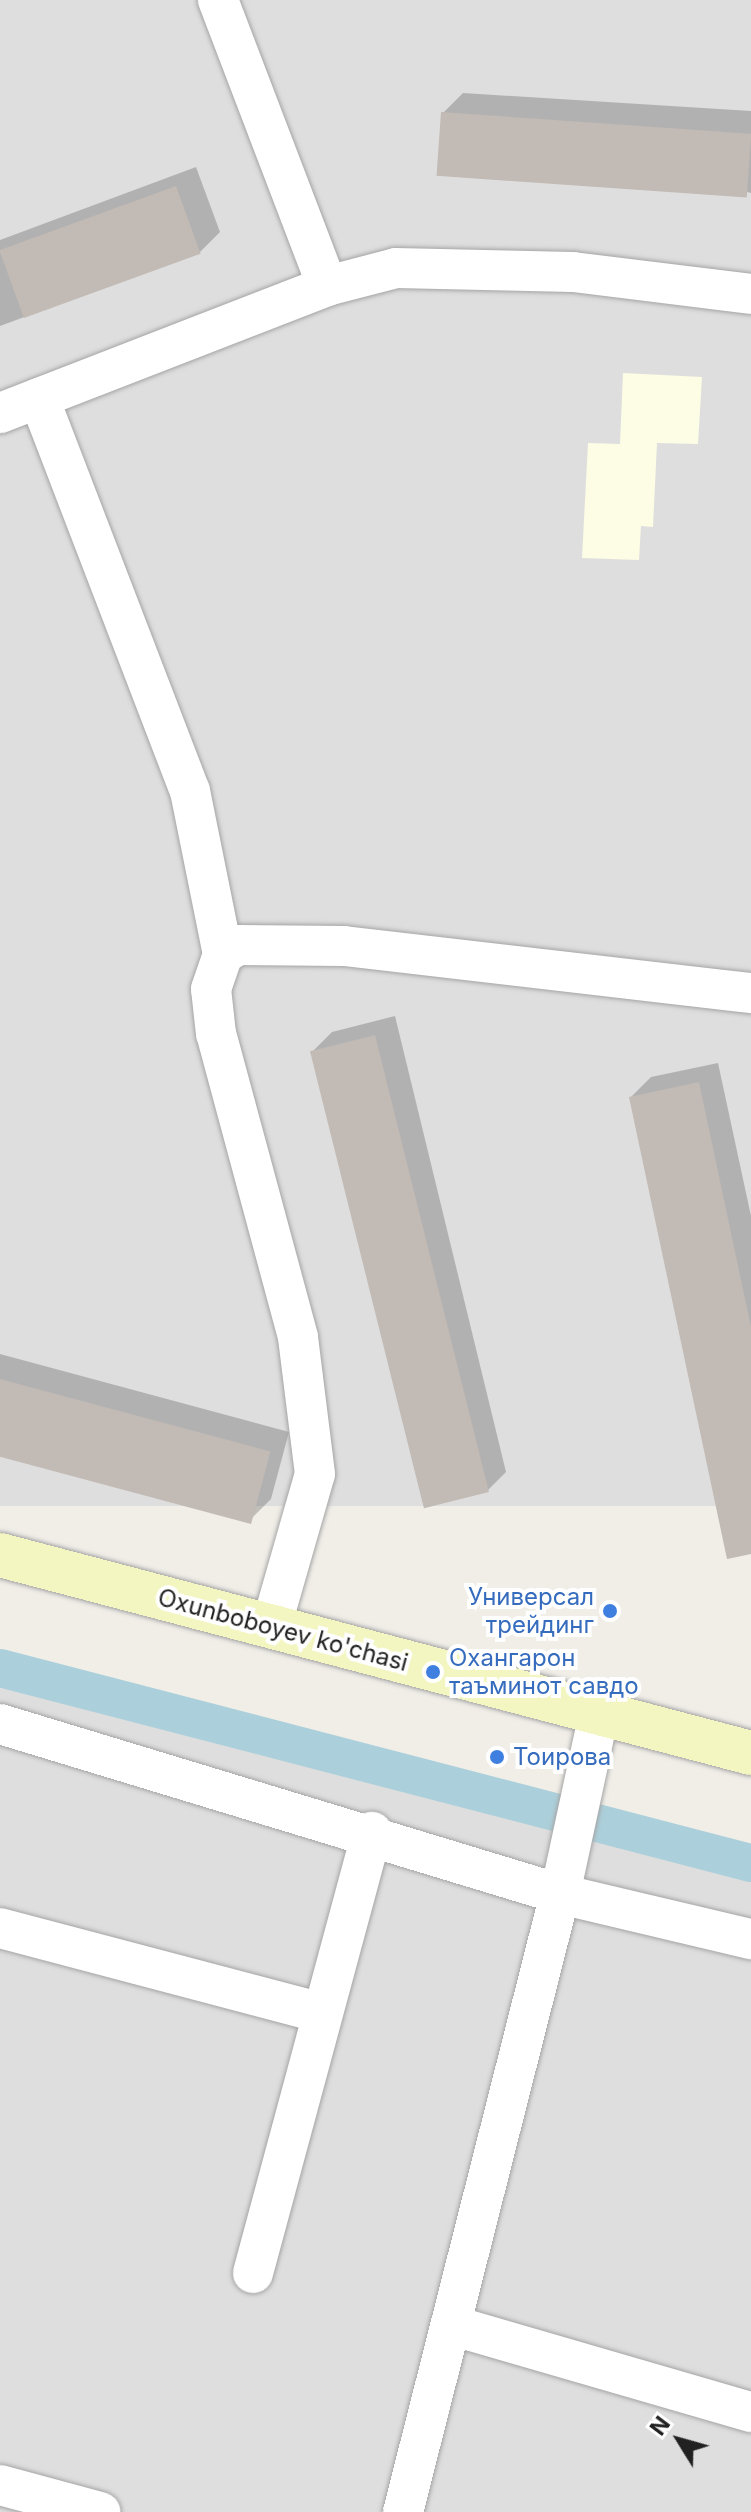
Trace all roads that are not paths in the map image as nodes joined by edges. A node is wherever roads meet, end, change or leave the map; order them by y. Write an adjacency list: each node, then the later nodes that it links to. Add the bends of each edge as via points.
1 (218, 0): 2 (street)
2 (327, 286): 3 (street, via 411,269 573,272); 4 (street)
3 (751, 294)
4 (39, 398): 5 (street); 6 (street, via 190,791)
5 (0, 413)
6 (223, 954): 7 (street, via 238,945 344,946); 9 (street, via 211,989 216,1034 298,1337 315,1474)
7 (751, 993)
8 (0, 1555): 9 (main road, Oxunboboyev ko'chasi)
9 (271, 1627): 10 (main road, Oxunboboyev ko'chasi)
10 (599, 1714): 12 (main road, Oxunboboyev ko'chasi); 14 (street)
11 (0, 1724): 13 (street)
12 (751, 1753)
13 (372, 1832): 14 (street); 17 (street)
14 (564, 1877): 16 (street); 19 (street)
15 (0, 1928): 17 (street)
16 (751, 1939)
17 (322, 2013): 18 (street)
18 (253, 2273)
19 (451, 2325): 20 (street); 23 (street)
20 (751, 2412)
21 (0, 2485): 22 (street)
22 (100, 2512)
23 (403, 2512)

